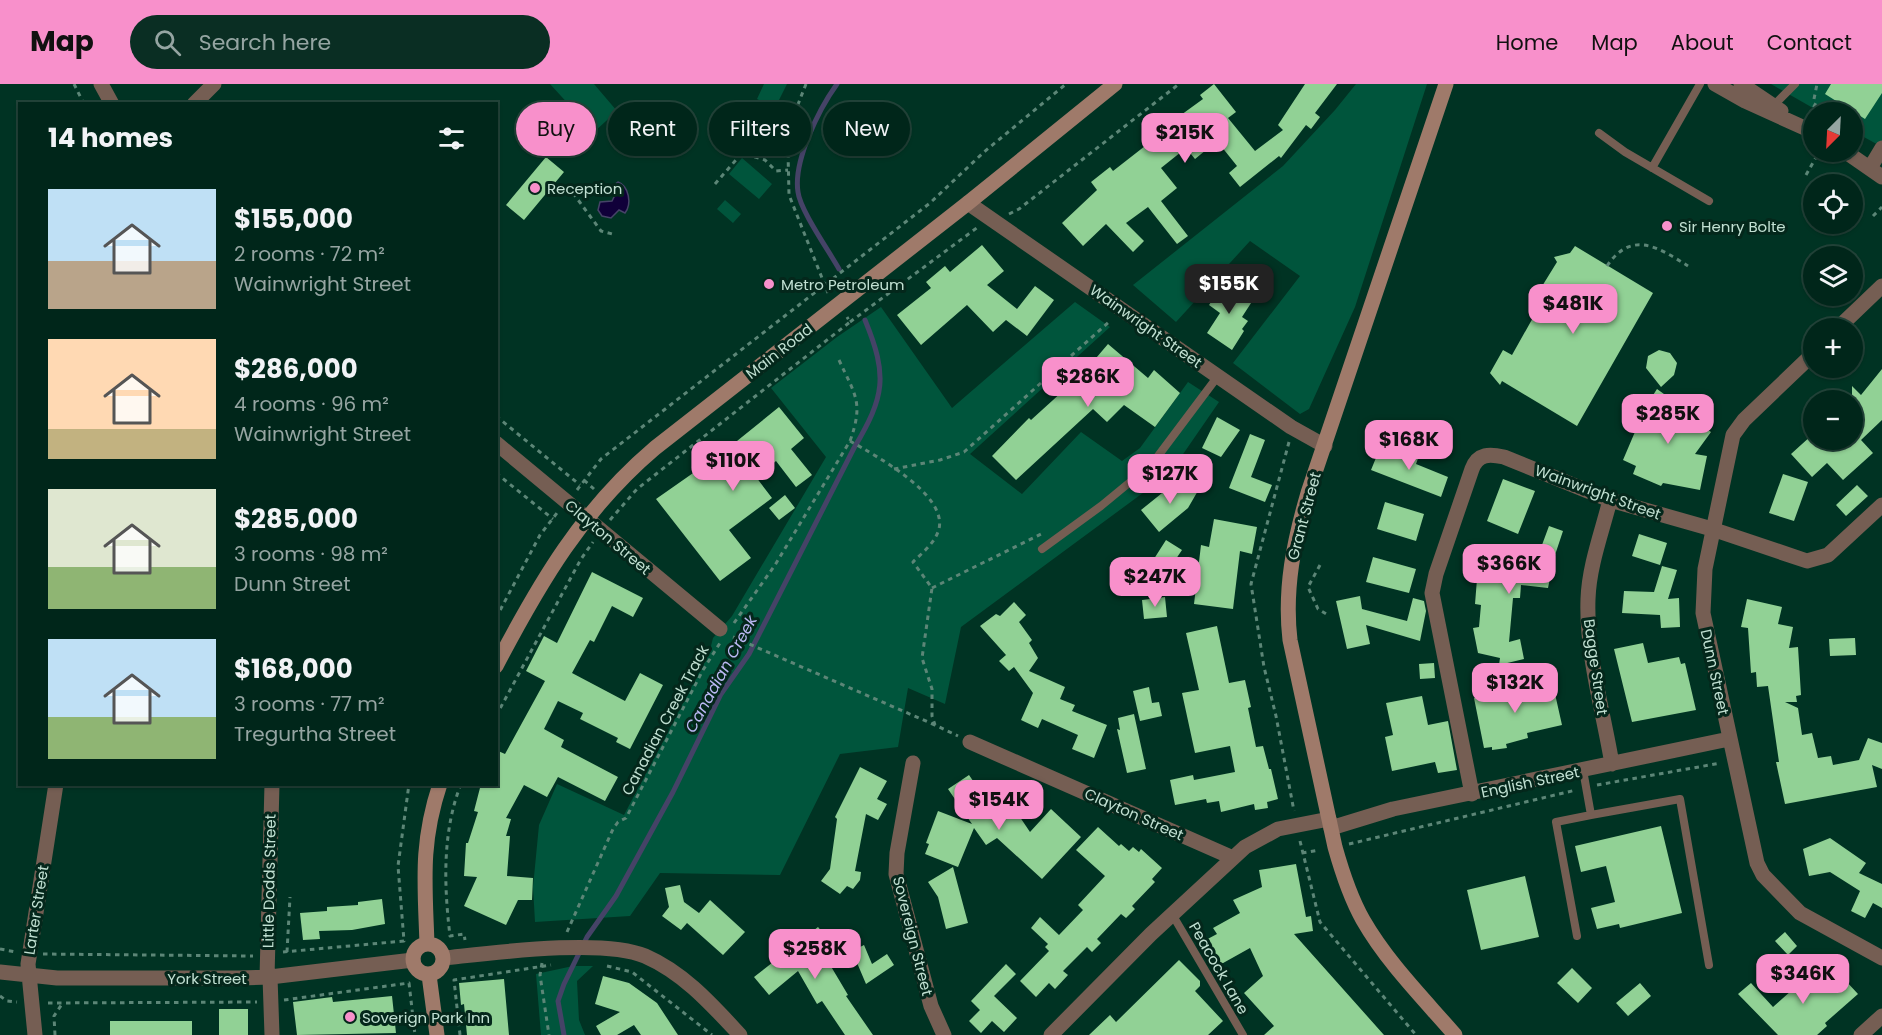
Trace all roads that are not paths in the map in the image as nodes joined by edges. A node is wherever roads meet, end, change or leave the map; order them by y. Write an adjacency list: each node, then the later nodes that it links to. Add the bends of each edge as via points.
1 (101, 84): 9 (street)
2 (214, 84): 10 (street)
3 (1115, 84): 22 (main road, Main Road)
4 (1446, 84): 28 (main road, Grant Street)
5 (1700, 84): 19 (lane)
6 (1715, 84): 13 (street)
7 (1741, 84): 11 (street)
8 (1795, 84): 11 (lane)
9 (111, 102)
10 (196, 102)
11 (1774, 105): 12 (street)
12 (1803, 125)
13 (1803, 127)
14 (1599, 133): 19 (lane)
15 (1882, 148): 18 (street)
16 (1863, 159): 18 (street)
17 (1861, 162): 20 (street)
18 (1877, 166)
19 (1652, 168): 21 (lane)
20 (1882, 177)
21 (1709, 201)
22 (968, 203): 26 (street, Wainwright Street); 31 (main road, Main Road, via 655,448)
23 (1882, 286): 24 (street)
24 (1848, 318)
25 (1803, 364): 32 (street, Dunn Street, via 1733,435)
26 (1218, 376): 28 (street, Wainwright Street); 33 (lane, via 1152,464)
27 (498, 445): 31 (street, Clayton Street)
28 (1325, 446): 46 (main road, Grant Street, via 1296,538 1288,608 1290,640)
29 (1610, 500): 32 (street, Wainwright Street); 39 (street, Bagge Street, via 1589,587 1588,612); 44 (street, Wainwright Street, via 1504,457 1485,455 1474,464 1432,593)
30 (1882, 505): 32 (street, Wainwright Street, via 1828,555 1813,561)
31 (585, 518): 34 (street, Clayton Street); 35 (main road, Main Road, via 543,579)
32 (1712, 529): 36 (street, Dunn Street, via 1703,613)
33 (1042, 549)
34 (725, 631)
35 (498, 662)
36 (1729, 739): 39 (street, English Street); 52 (street, Dunn Street, via 1763,875 1800,913)
37 (970, 742): 47 (street, Clayton Street)
38 (913, 763): 64 (street, Sovereign Street, via 896,874 931,1006)
39 (1612, 764): 40 (street, English Street)
40 (1583, 770): 44 (street, English Street); 45 (lane)
41 (56, 786): 57 (street, Larter Street)
42 (272, 786): 58 (street, Little Dodds Street)
43 (439, 786): 50 (main road, via 424,863)
44 (1472, 794): 46 (street, English Street)
45 (1591, 815): 49 (lane, via 1556,822); 54 (lane, via 1680,799)
46 (1330, 823): 47 (street, English Street, via 1296,824 1263,835); 67 (main road, Grant Street, via 1353,900 1378,944)
47 (1232, 857): 48 (street, English Street)
48 (1172, 914): 65 (street, English Street); 66 (lane, Peacock Lane)
49 (1577, 936)
50 (427, 944): 51 (main road, via 439,947); 53 (main road, via 417,949)
51 (444, 958): 56 (main road, via 440,969); 63 (street, via 552,958 570,949 597,955 627,950 664,966 698,992)
52 (1882, 958)
53 (413, 960): 56 (main road, via 420,972); 58 (street, York Street)
54 (1709, 965)
55 (0, 972): 57 (street, York Street)
56 (429, 975): 62 (main road)
57 (27, 976): 58 (street, York Street); 60 (street, Larter Street)
58 (268, 978): 61 (street, Little Dodds Street)
59 (1882, 1016): 68 (street)
60 (35, 1035)
61 (272, 1035)
62 (437, 1035)
63 (740, 1035)
64 (944, 1035)
65 (1051, 1035)
66 (1243, 1035)
67 (1455, 1035)
68 (1861, 1035)

